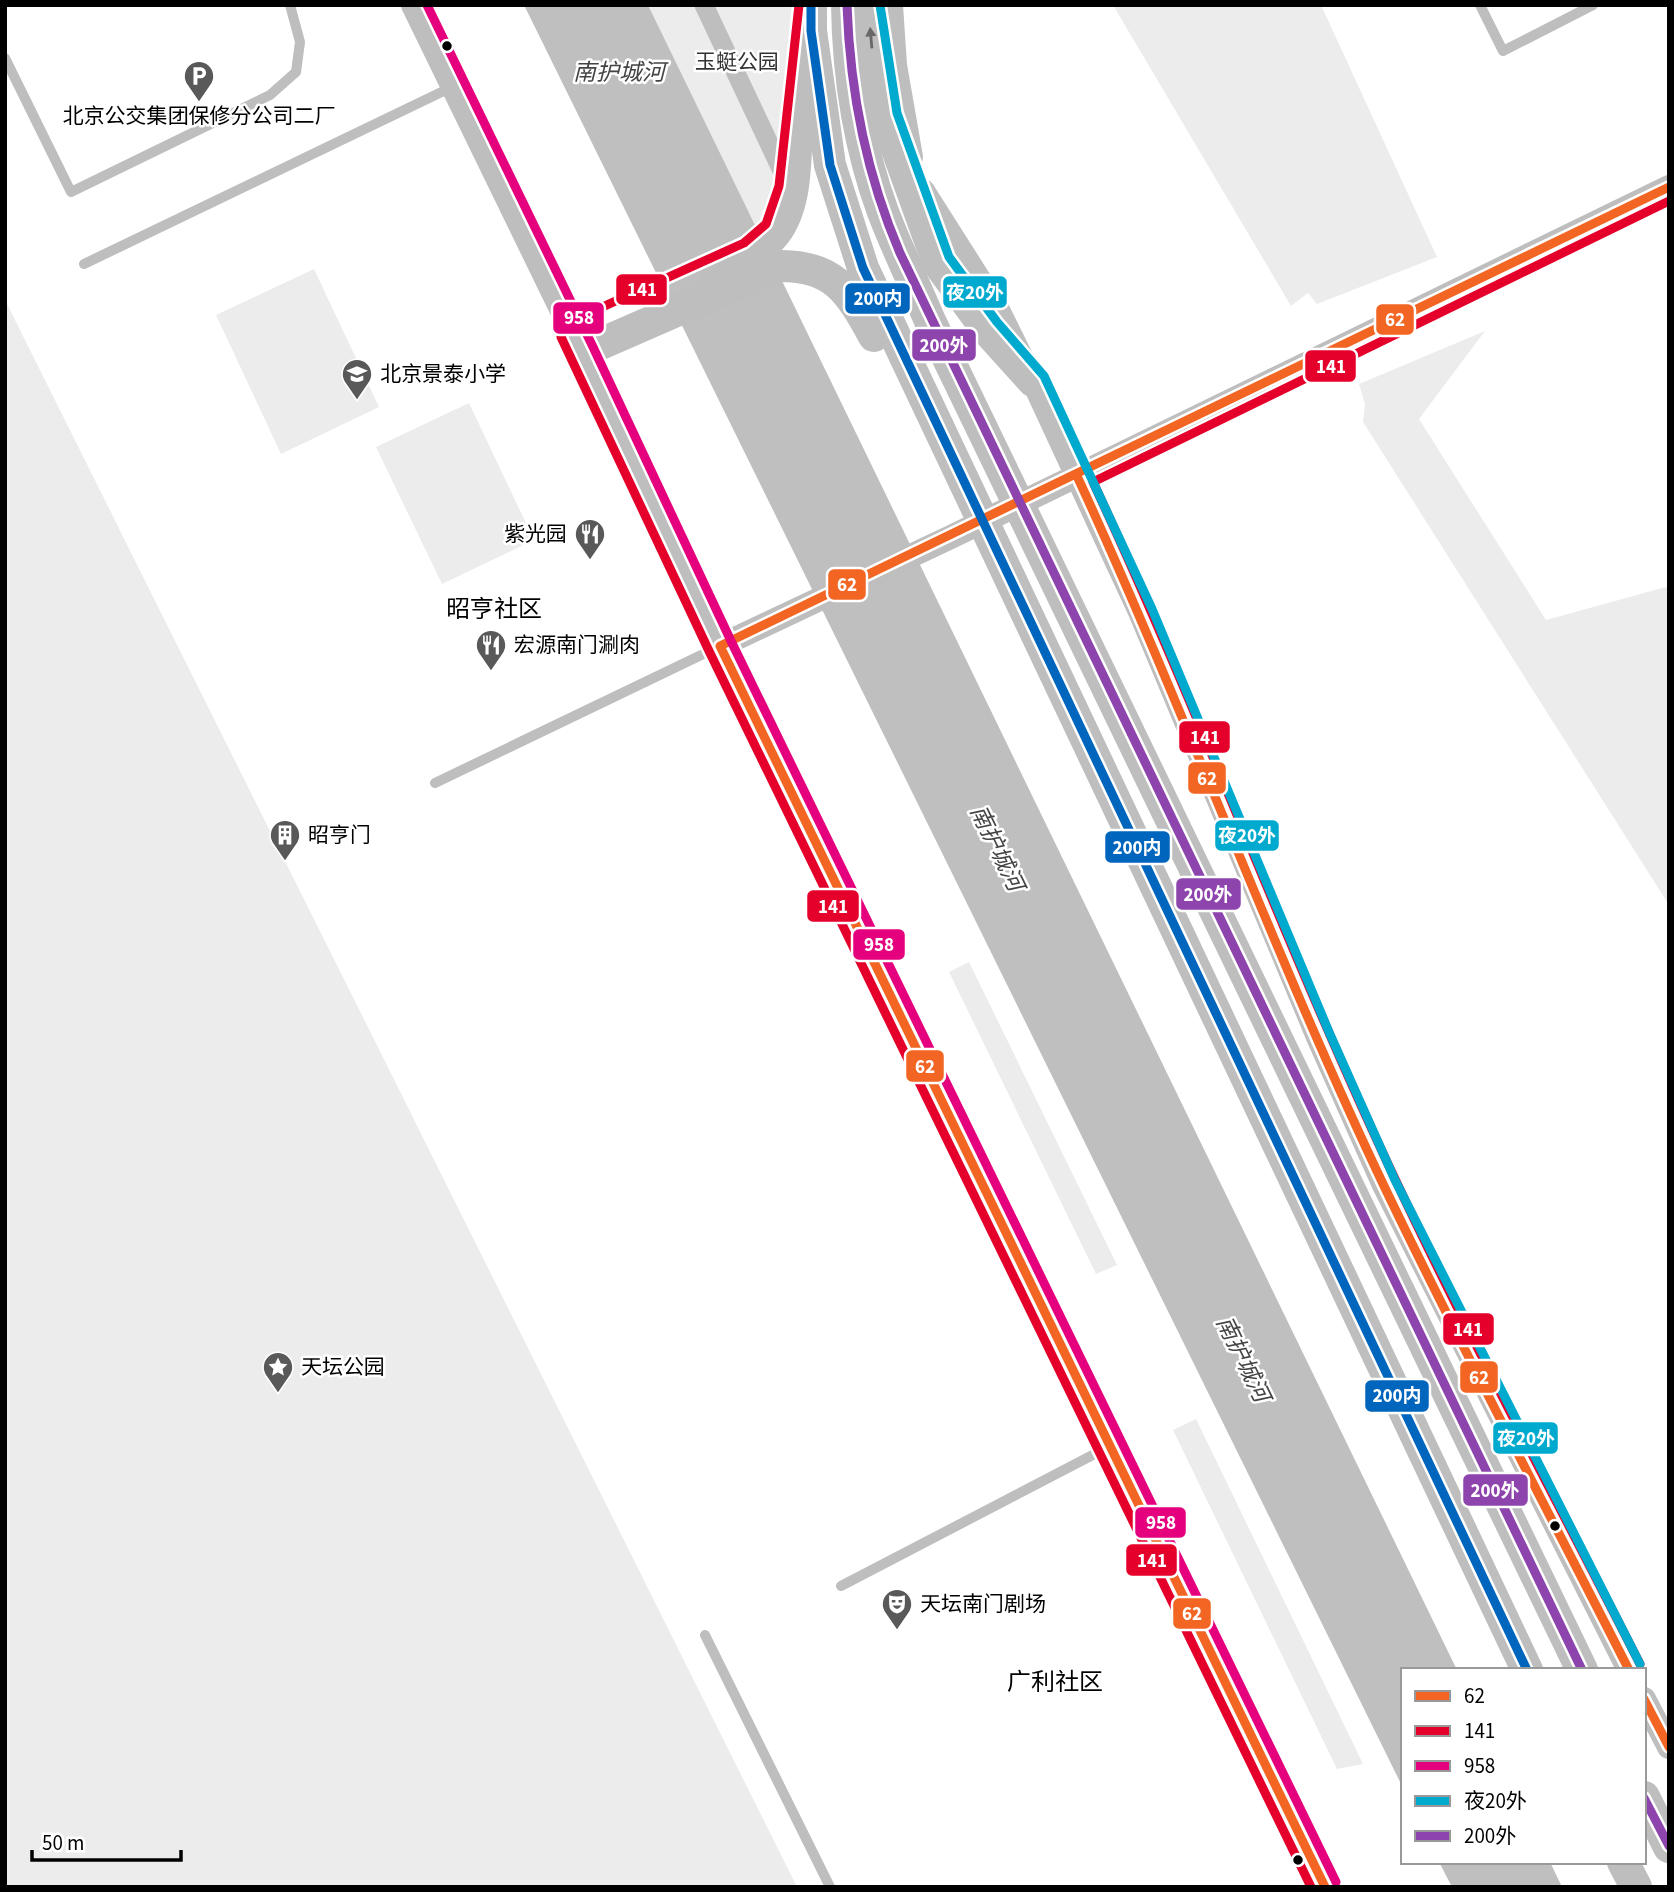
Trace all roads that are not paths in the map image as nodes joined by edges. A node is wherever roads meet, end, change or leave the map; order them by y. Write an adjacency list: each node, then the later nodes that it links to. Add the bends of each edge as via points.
1 (290, 5): 10 (lane, via 300,42 296,72 270,95 71,192)
2 (413, 5): 11 (street)
3 (704, 5): 13 (street)
4 (847, 5): 26 (highway, via 848,49 867,161 883,212 930,321)
5 (868, 5): 17 (highway, one-way to 5, via 987,330 939,263 885,116)
6 (891, 5): 17 (street, via 895,65 915,170 939,220 996,306)
7 (1480, 5): 8 (lane, via 1503,51)
8 (1593, 5)
9 (811, 18): 13 (highway); 18 (highway, via 830,165 863,268)
10 (5, 58)
11 (453, 87): 14 (lane); 16 (street)
12 (1669, 187): 19 (street)
13 (788, 203): 15 (highway, via 771,238 750,254)
14 (84, 264)
15 (634, 318): 16 (highway); 18 (highway, via 779,266 807,268 836,279 854,299)
16 (578, 343): 20 (street)
17 (1033, 381): 19 (street)
18 (947, 449): 25 (highway)
19 (1077, 476): 20 (street); 27 (street, via 1141,614 1384,1185)
20 (720, 646): 21 (lane); 22 (street)
21 (435, 783)
22 (1111, 1446): 23 (lane); 34 (street)
23 (841, 1586)
24 (705, 1635): 33 (lane)
25 (1526, 1668)
26 (1581, 1668)
27 (1628, 1668)
28 (1646, 1703): 29 (street)
29 (1669, 1747)
30 (1646, 1801): 31 (highway)
31 (1669, 1847)
32 (1624, 1864): 35 (highway)
33 (830, 1887)
34 (1325, 1887)
35 (1636, 1887)

